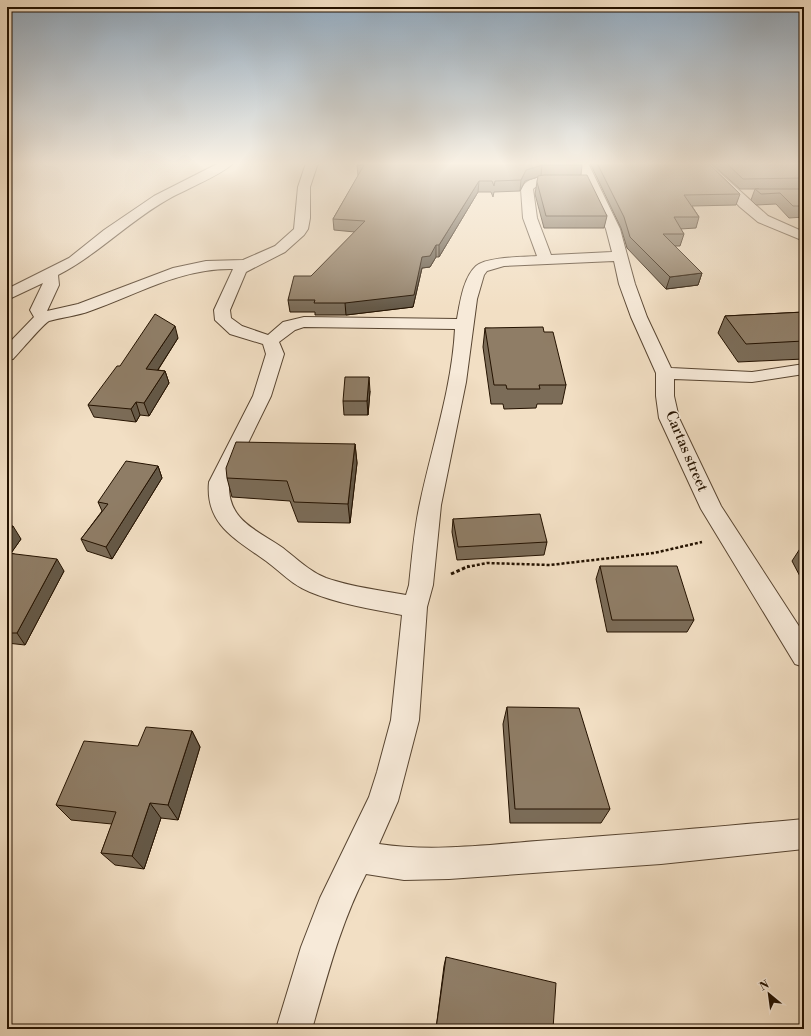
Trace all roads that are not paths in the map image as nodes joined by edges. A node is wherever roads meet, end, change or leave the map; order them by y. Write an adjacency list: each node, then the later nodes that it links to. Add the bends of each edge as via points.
1 (141, 211): 10 (street, via 74,261)
2 (303, 211): 9 (street, via 298,234 280,249)
3 (529, 211): 8 (street)
4 (605, 211): 7 (street, Cartas street, via 613,229)
5 (754, 211): 6 (street, via 763,219)
6 (804, 237)
7 (620, 256): 8 (street); 17 (street, Cartas street, via 639,317)
8 (546, 260): 13 (street, via 503,262 482,268 477,274)
9 (244, 265): 12 (street, via 217,264 189,268 146,282 97,303 67,313); 14 (street, via 236,274 222,316 227,324 236,330)
10 (50, 274): 11 (street); 12 (street, via 51,285 38,310)
11 (7, 295)
12 (43, 317): 15 (street)
13 (464, 324): 14 (street, via 304,322 289,326); 18 (street, via 457,382 430,505)
14 (270, 341): 18 (street, via 275,354 269,378 220,482 218,495 225,514 237,530 275,555 297,574 318,585 352,595)
15 (7, 355)
16 (804, 369): 17 (street, via 752,378)
17 (664, 373): 19 (street, Cartas street, via 669,418 712,509)
18 (418, 596): 21 (street, via 403,728 383,801)
19 (804, 656)
20 (804, 834): 21 (street, via 662,848 449,863 404,864)
21 (358, 857): 22 (street, via 336,898 318,947)
22 (294, 1029)

